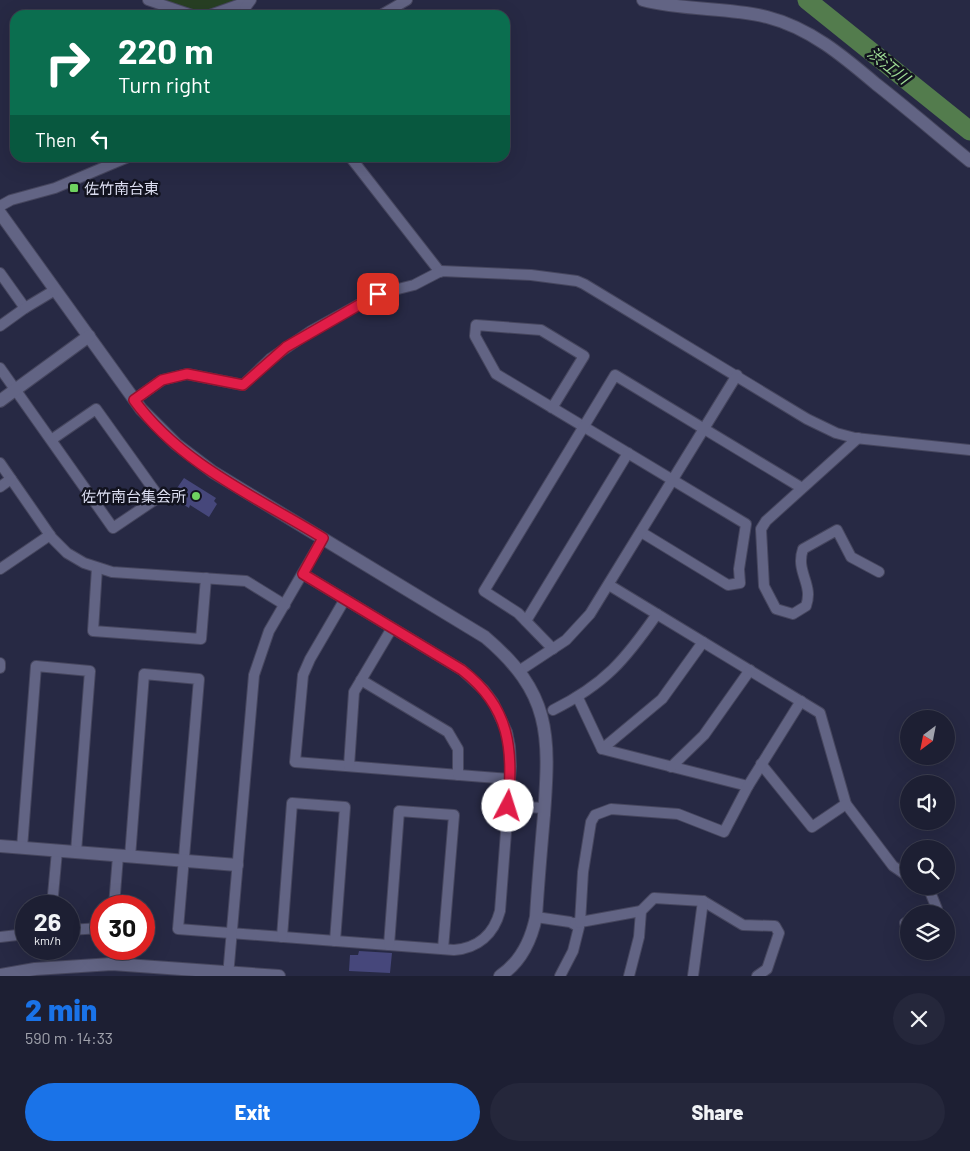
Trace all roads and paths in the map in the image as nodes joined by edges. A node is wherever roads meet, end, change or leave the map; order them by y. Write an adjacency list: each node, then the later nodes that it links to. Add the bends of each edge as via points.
1 (148, 0): 5 (street)
2 (407, 0): 7 (street)
3 (643, 0): 8 (street, via 666,6 766,17 796,27 850,62)
4 (250, 1): 6 (street)
5 (177, 10)
6 (224, 10)
7 (390, 10)
8 (970, 161)
9 (117, 162): 11 (street)
10 (354, 162): 13 (street)
11 (0, 206)
12 (0, 213): 18 (street)
13 (440, 272): 20 (street, via 531,275 577,281); 22 (street, via 414,284 378,294 311,331 270,359 243,385 187,374 162,380)
14 (0, 273): 16 (street)
15 (50, 293): 16 (street)
16 (25, 308): 17 (street)
17 (0, 326)
18 (89, 336): 21 (street); 22 (street)
19 (0, 368): 21 (street)
20 (737, 375): 26 (street); 27 (street, via 822,428)
21 (15, 390): 23 (street); 28 (street)
22 (134, 400): 38 (street, via 159,429 195,460)
23 (0, 401)
24 (552, 408): 24 (street, via 496,374 475,336 476,326 541,330 584,356); 25 (street)
25 (583, 426): 26 (street, via 615,374); 30 (street); 48 (street, via 484,591)
26 (704, 429): 33 (street); 35 (street)
27 (858, 438): 29 (street); 35 (street)
28 (51, 440): 28 (street, via 112,528 159,497 96,408)
29 (970, 450)
30 (628, 453): 33 (street); 48 (street)
31 (0, 463): 32 (street)
32 (11, 479): 34 (street); 37 (street)
33 (673, 480): 36 (street); 36 (street, via 746,524 740,583 728,585)
34 (0, 487)
35 (802, 488): 41 (street, via 766,521 761,530 764,586 776,609 793,614 806,606 810,596 799,560 802,549 837,530 851,557)
36 (641, 532): 44 (street)
37 (50, 535): 39 (street, via 76,559); 40 (street)
38 (323, 538): 42 (street); 55 (street, via 485,637)
39 (97, 568): 43 (street, via 112,572); 43 (street, via 93,631 201,639)
40 (0, 569)
41 (879, 572)
42 (303, 574): 45 (street); 46 (street)
43 (206, 578): 46 (street, via 246,581)
44 (609, 585): 47 (street); 51 (street, via 583,624)
45 (345, 600): 49 (street); 62 (street, via 303,675 295,762)
46 (285, 605): 76 (street, via 266,638 254,675)
47 (658, 614): 50 (street); 57 (street, via 624,660)
48 (526, 621): 51 (street)
49 (392, 628): 56 (street); 65 (street, via 462,670 484,690 507,732)
50 (703, 642): 54 (street); 60 (street, via 662,699)
51 (553, 649): 55 (street)
52 (0, 663): 53 (street)
53 (0, 668)
54 (750, 670): 58 (street); 63 (street, via 704,735)
55 (519, 671): 69 (street, via 530,687 547,736)
56 (361, 680): 62 (street, via 354,692); 64 (street, via 448,732 458,749)
57 (578, 698): 59 (street); 60 (street)
58 (800, 701): 61 (street); 67 (street, via 820,712)
59 (553, 710)
60 (602, 749): 63 (street)
61 (761, 764): 66 (street); 67 (street, via 812,827)
62 (349, 766): 64 (street)
63 (671, 767): 66 (street)
64 (458, 775): 65 (street)
65 (510, 779): 68 (street)
66 (748, 786): 83 (street, via 724,832 678,814 611,809 595,816 591,822 583,872)
67 (846, 804): 77 (street)
68 (508, 806): 69 (street); 90 (street, via 500,911 496,924 476,945 463,950)
69 (544, 808): 82 (street)
70 (0, 846): 71 (street)
71 (22, 848): 72 (street); 73 (street, via 36,666 90,671)
72 (57, 851): 73 (street); 78 (street)
73 (76, 852): 74 (street)
74 (124, 856): 75 (street); 75 (street, via 144,674 199,679); 79 (street)
75 (184, 861): 76 (street); 84 (street, via 178,929)
76 (237, 865): 84 (street)
77 (900, 870)
78 (53, 895)
79 (116, 895)
80 (704, 901): 81 (street, via 654,898); 93 (street); 98 (street, via 743,925 775,926 779,933 767,969)
81 (642, 911): 83 (street); 97 (street)
82 (536, 917): 83 (street); 95 (street, via 525,951)
83 (578, 923): 96 (street, via 573,951)
84 (231, 932): 87 (street); 91 (street)
85 (15, 935): 86 (street)
86 (0, 937)
87 (282, 937): 88 (street); 88 (street, via 292,803 345,806)
88 (335, 941): 89 (street)
89 (389, 945): 90 (street); 90 (street, via 399,811 444,814 454,815)
90 (443, 949)
91 (228, 974): 92 (street, via 112,964 35,969); 94 (street)
92 (0, 975)
93 (695, 975)
94 (279, 976)
95 (500, 976)
96 (560, 976)
97 (629, 976)
98 (758, 976)

